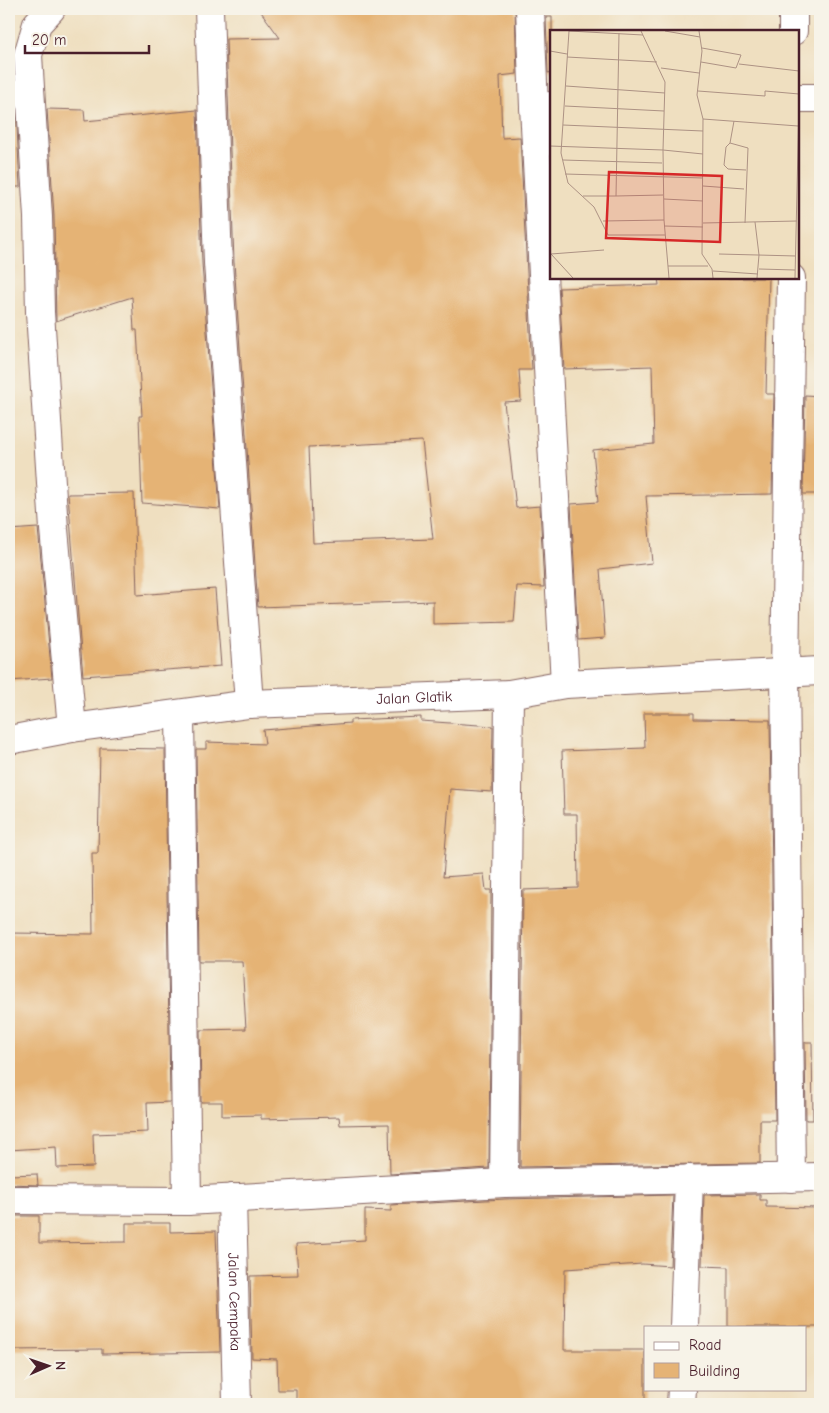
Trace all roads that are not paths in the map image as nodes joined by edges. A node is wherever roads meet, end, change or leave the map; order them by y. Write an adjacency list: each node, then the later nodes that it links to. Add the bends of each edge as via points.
1 (50, 9): 16 (street, via 37,24 28,55 54,529)
2 (209, 9): 14 (street, via 218,263)
3 (530, 9): 8 (street)
4 (792, 9): 5 (street)
5 (793, 30)
6 (799, 98): 7 (street)
7 (820, 98)
8 (543, 107): 12 (street)
9 (791, 279): 11 (street)
10 (820, 671): 11 (street, Jalan Glatik)
11 (785, 672): 12 (street, Jalan Glatik); 19 (street)
12 (565, 684): 13 (street, Jalan Glatik)
13 (510, 694): 14 (street, Jalan Glatik); 21 (street)
14 (249, 704): 15 (street, Jalan Glatik)
15 (180, 715): 16 (street, Jalan Glatik); 24 (street)
16 (72, 728): 17 (street, Jalan Glatik)
17 (9, 740)
18 (820, 1177): 19 (street)
19 (791, 1178): 20 (street)
20 (690, 1179): 21 (street); 25 (street)
21 (504, 1183): 22 (street)
22 (232, 1198): 24 (street); 27 (street, Jalan Cempaka)
23 (9, 1200): 24 (street)
24 (187, 1201)
25 (684, 1326)
26 (682, 1390): 28 (street)
27 (237, 1404)
28 (681, 1404)

